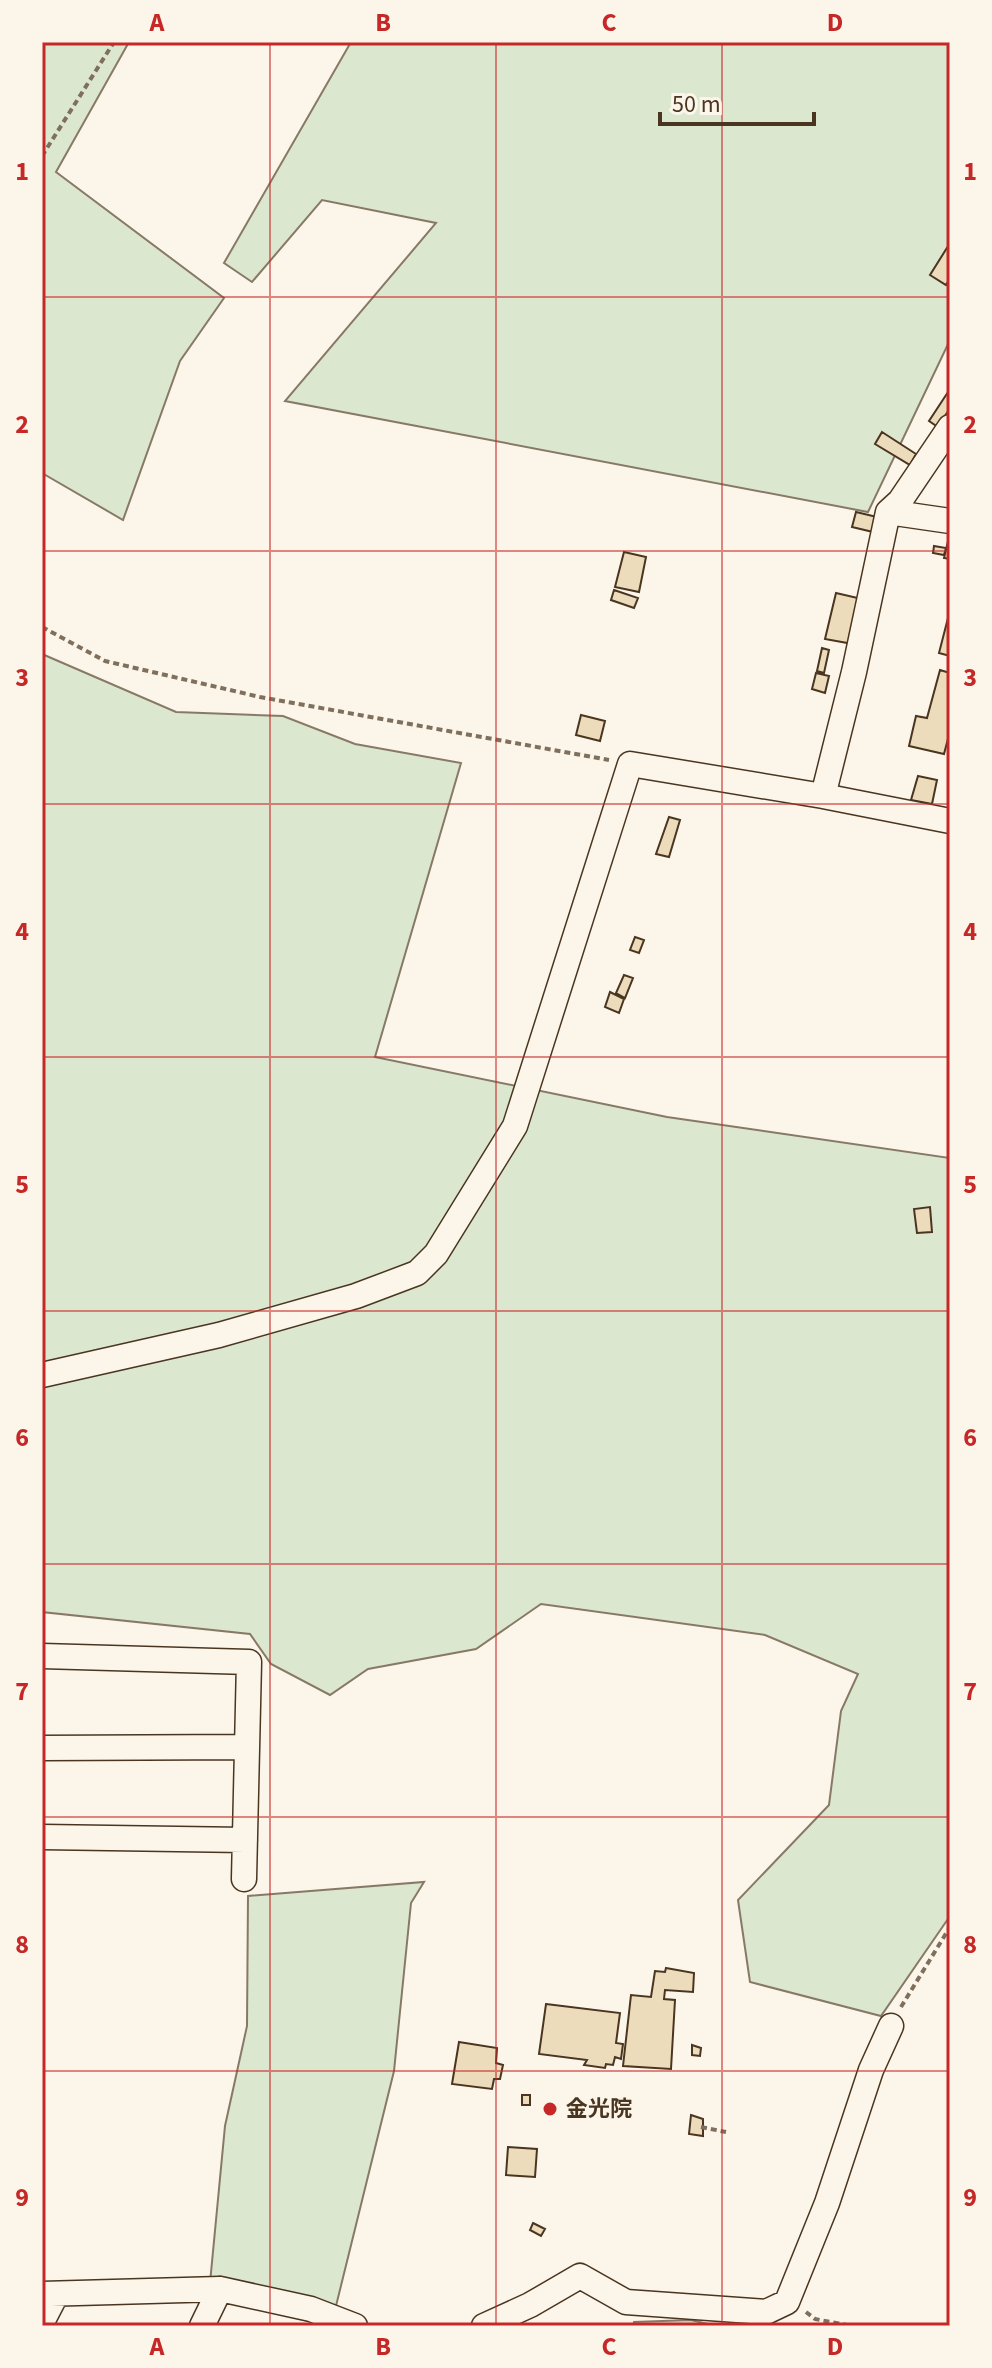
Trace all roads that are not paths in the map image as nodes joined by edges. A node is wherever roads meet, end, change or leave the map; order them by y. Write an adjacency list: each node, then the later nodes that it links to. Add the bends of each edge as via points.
1 (950, 427): 2 (street)
2 (888, 512): 3 (street); 4 (street)
3 (950, 521)
4 (823, 796): 5 (street); 6 (street, via 630,764 515,1126 436,1254 417,1273 219,1335)
5 (950, 821)
6 (42, 1375)
7 (42, 1656): 8 (street, via 249,1662)
8 (247, 1747): 9 (street); 11 (street)
9 (42, 1748)
10 (42, 1837): 11 (street)
11 (245, 1840): 12 (street)
12 (244, 1879)
13 (891, 2026): 16 (street, via 787,2302 766,2312 626,2302 580,2276)
14 (220, 2289): 15 (street); 18 (street); 19 (street, via 311,2309)
15 (49, 2295): 17 (street)
16 (530, 2305): 20 (street); 21 (street)
17 (42, 2322)
18 (202, 2326)
19 (355, 2326)
20 (484, 2326)
21 (507, 2326)

